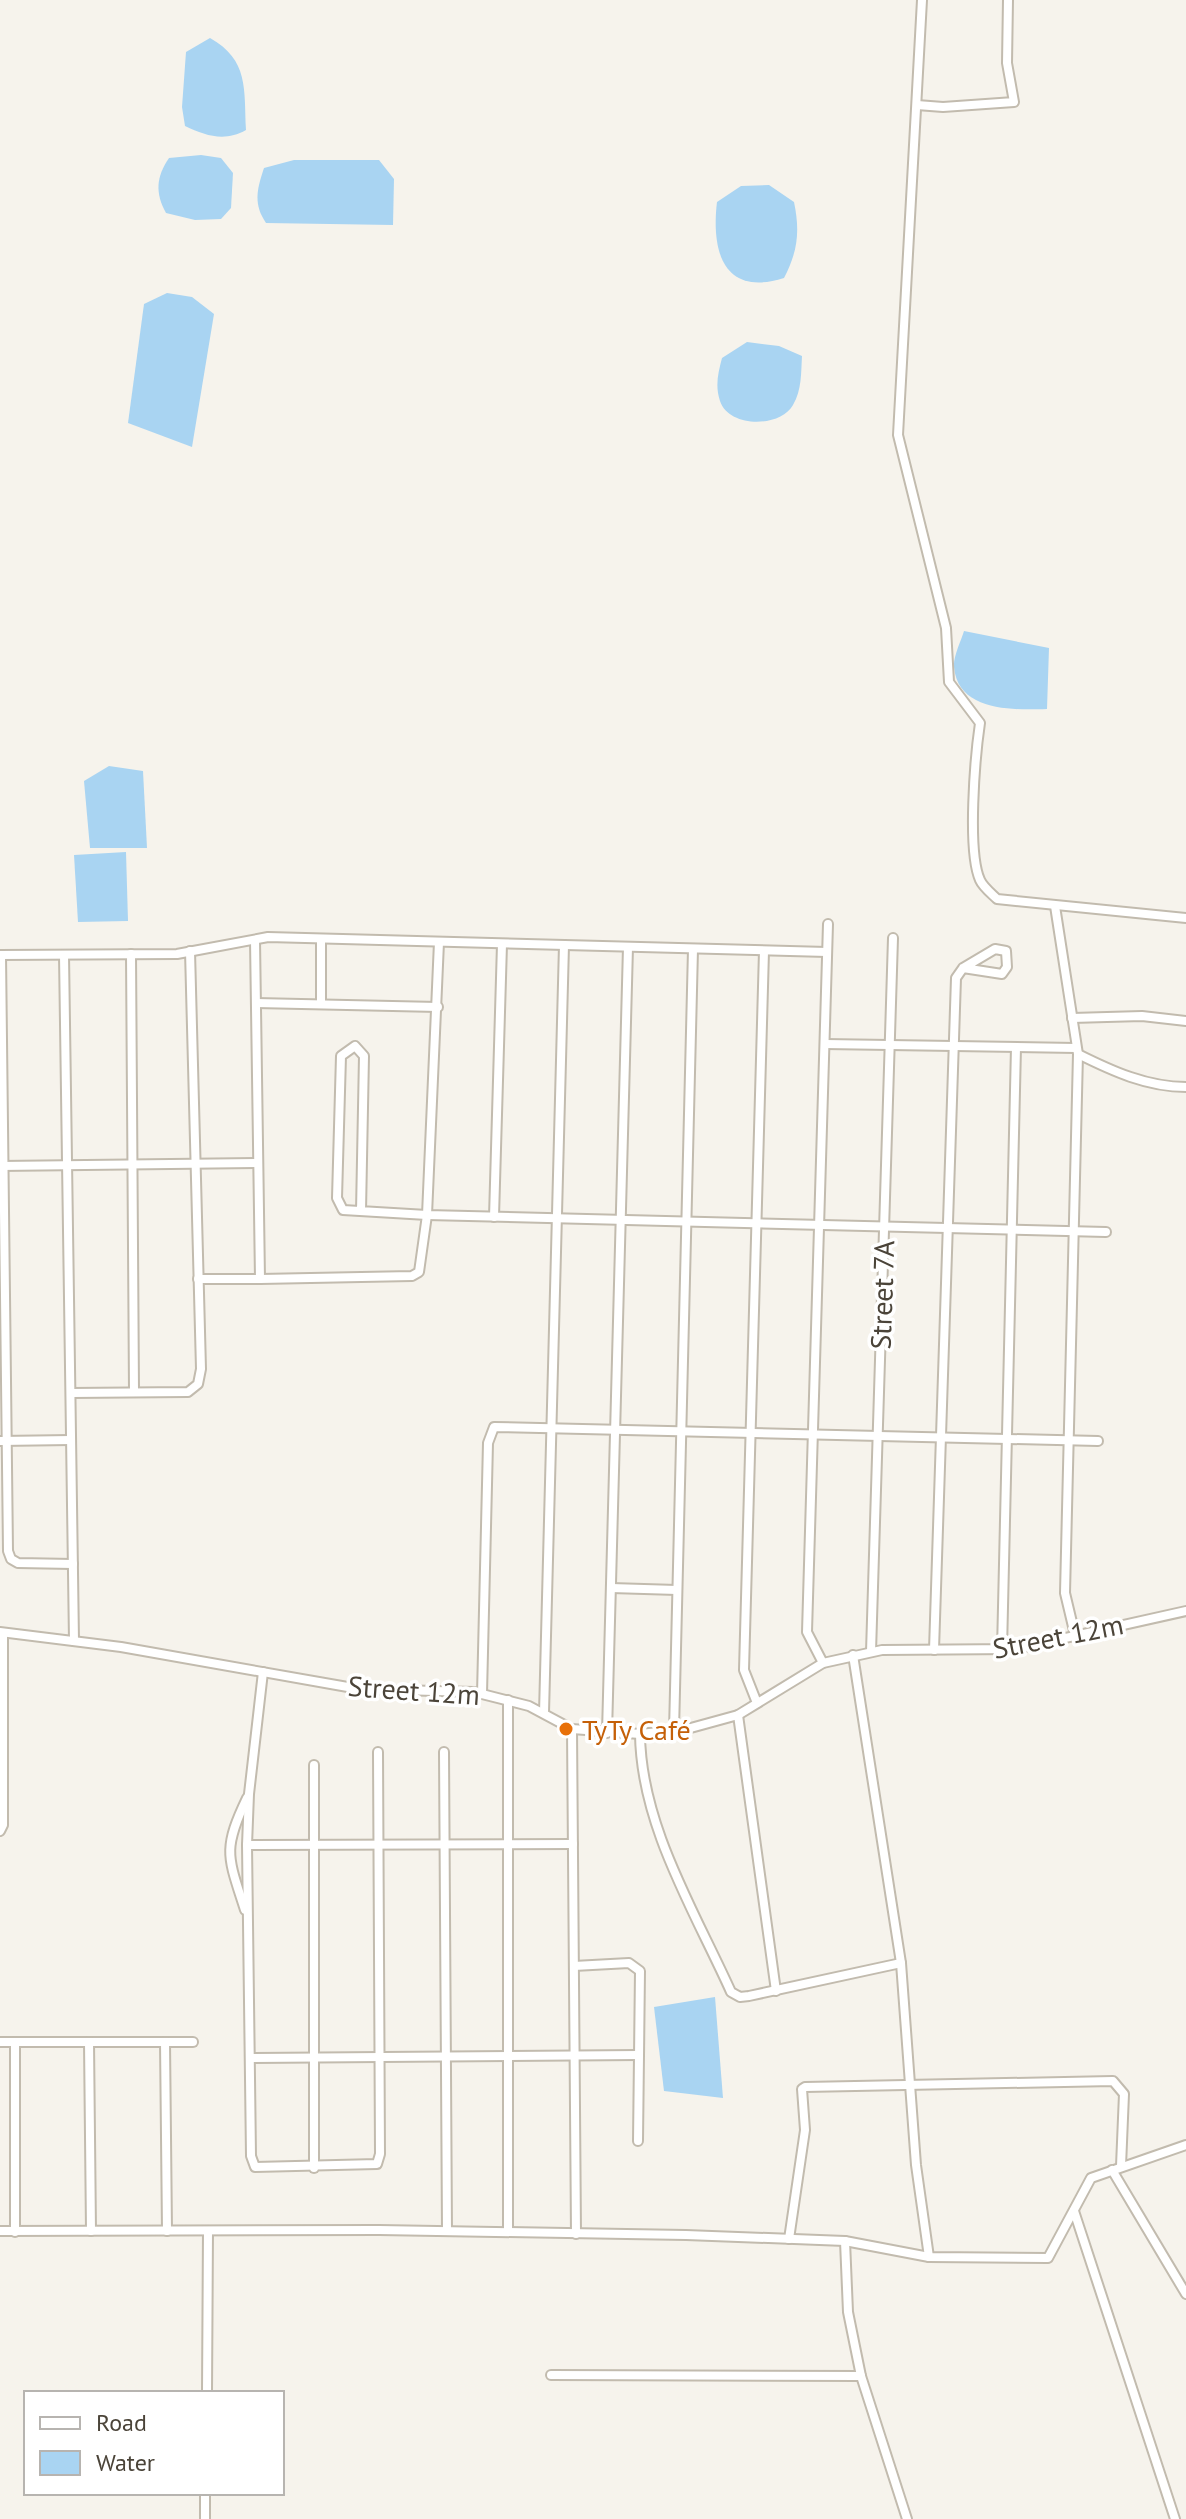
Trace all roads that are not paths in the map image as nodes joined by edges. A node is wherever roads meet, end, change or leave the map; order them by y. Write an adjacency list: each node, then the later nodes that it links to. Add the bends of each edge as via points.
1 (922, 0): 3 (street)
2 (1008, 0): 3 (street, via 1007,63 1014,102)
3 (917, 105): 4 (street, via 898,435 946,628 949,682 980,723 975,799 981,882 997,899)
4 (1055, 906): 5 (street); 25 (street)
5 (1186, 918)
6 (828, 924): 17 (street)
7 (893, 938): 28 (street, Street 7A)
8 (321, 939): 9 (street); 10 (street); 23 (street)
9 (255, 940): 15 (street); 22 (street)
10 (439, 942): 11 (street); 24 (street)
11 (502, 944): 12 (street); 40 (street)
12 (564, 945): 13 (street); 41 (street)
13 (628, 947): 14 (street); 42 (street)
14 (693, 949): 16 (street); 43 (street)
15 (190, 951): 18 (street); 34 (street)
16 (764, 951): 17 (street); 44 (street)
17 (827, 952): 27 (street)
18 (131, 954): 20 (street); 35 (street)
19 (0, 955): 20 (street); 36 (street)
20 (64, 955): 37 (street)
21 (963, 968): 21 (street, via 995,949 1006,951 1002,974); 29 (street, via 956,978)
22 (256, 1003): 23 (street); 33 (street)
23 (321, 1004): 24 (street)
24 (438, 1007): 39 (street)
25 (1072, 1018): 26 (street); 31 (street)
26 (1186, 1021)
27 (825, 1044): 28 (street); 45 (street)
28 (890, 1045): 29 (street); 46 (street, Street 7A)
29 (954, 1046): 30 (street); 47 (street)
30 (1016, 1047): 31 (street); 48 (street)
31 (1077, 1051): 32 (street, via 1130,1078); 49 (street)
32 (1186, 1087)
33 (258, 1163): 34 (street); 52 (street)
34 (195, 1164): 35 (street); 51 (street)
35 (132, 1165): 37 (street); 53 (street)
36 (1, 1166): 37 (street); 64 (street)
37 (67, 1166): 54 (street)
38 (361, 1211): 38 (street, via 343,1210 336,1176 341,1056 355,1046 364,1056); 39 (street)
39 (427, 1215): 40 (street); 52 (street, via 423,1260 412,1276)
40 (494, 1217): 41 (street)
41 (557, 1219): 42 (street); 55 (street)
42 (621, 1221): 43 (street); 56 (street)
43 (686, 1222): 44 (street); 57 (street)
44 (756, 1224): 45 (street); 58 (street)
45 (820, 1225): 46 (street); 59 (street)
46 (884, 1227): 47 (street); 60 (street, Street 7A)
47 (948, 1228): 48 (street); 61 (street)
48 (1012, 1230): 49 (street); 62 (street)
49 (1073, 1231): 50 (street); 65 (street)
50 (1106, 1232)
51 (198, 1279): 52 (street); 53 (street, via 198,1384 188,1392)
52 (260, 1279)
53 (134, 1391): 54 (street)
54 (71, 1393): 63 (street)
55 (551, 1430): 56 (street); 80 (street, via 506,1426 490,1432); 83 (street)
56 (615, 1431): 57 (street); 68 (street)
57 (681, 1432): 58 (street); 69 (street)
58 (750, 1434): 59 (street); 82 (street, via 744,1670)
59 (813, 1435): 60 (street); 78 (street, via 807,1632)
60 (878, 1436): 61 (street); 76 (street, Street 7A)
61 (941, 1438): 62 (street); 74 (street)
62 (1007, 1439): 65 (street); 75 (street)
63 (71, 1440): 64 (street); 67 (street)
64 (3, 1441): 67 (street, via 11,1559)
65 (1069, 1441): 66 (street); 72 (street, via 1065,1593)
66 (1098, 1441)
67 (73, 1564): 73 (street)
68 (611, 1588): 69 (street); 87 (street)
69 (677, 1590): 86 (street)
70 (1186, 1611): 72 (street, Street 12m)
71 (1, 1632): 73 (street, Street 12m); 93 (street)
72 (1075, 1635): 75 (street, Street 12m)
73 (74, 1641): 79 (street, Street 12m)
74 (934, 1650): 75 (street, Street 12m); 76 (street, Street 12m)
75 (1002, 1650)
76 (871, 1652): 77 (street, Street 12m)
77 (853, 1655): 78 (street, Street 12m); 101 (street)
78 (823, 1663): 82 (street, Street 12m)
79 (263, 1672): 80 (street, Street 12m, via 359,1689); 92 (street)
80 (482, 1694): 81 (street, Street 12m)
81 (508, 1700): 83 (street, Street 12m); 98 (street)
82 (757, 1703): 84 (street, Street 12m)
83 (544, 1713): 85 (street, Street 12m)
84 (738, 1715): 86 (street, Street 12m); 103 (street)
85 (572, 1729): 87 (street, Street 12m); 94 (street)
86 (674, 1731): 88 (street, Street 12m)
87 (607, 1733): 88 (street, Street 12m)
88 (640, 1734): 103 (street, via 640,1773 652,1816 731,1992 740,1997)
89 (378, 1752): 96 (street)
90 (444, 1752): 97 (street)
91 (314, 1765): 99 (street)
92 (249, 1794): 95 (street); 100 (street, via 229,1835 233,1873)
93 (0, 1831)
94 (573, 1844): 98 (street); 102 (street)
95 (247, 1845): 99 (street); 100 (street)
96 (378, 1845): 97 (street); 99 (street); 114 (street)
97 (445, 1845): 98 (street); 110 (street)
98 (508, 1845): 111 (street)
99 (314, 1846): 113 (street)
100 (248, 1920): 115 (street)
101 (901, 1963): 103 (street); 116 (street)
102 (574, 1966): 109 (street, via 637,1966); 112 (street)
103 (776, 1991)
104 (0, 2042): 105 (street)
105 (15, 2042): 106 (street); 127 (street)
106 (89, 2042): 107 (street); 123 (street)
107 (165, 2042): 108 (street); 124 (street)
108 (193, 2042)
109 (639, 2055): 112 (street); 117 (street)
110 (446, 2056): 111 (street); 114 (street); 126 (street)
111 (508, 2056): 112 (street); 128 (street)
112 (574, 2056): 129 (street)
113 (314, 2057): 114 (street); 115 (street); 119 (street)
114 (379, 2057): 119 (street, via 377,2164)
115 (250, 2058): 119 (street, via 255,2167)
116 (910, 2084): 120 (street, via 1113,2081 1124,2094); 130 (street, via 802,2089 805,2130); 132 (street)
117 (638, 2141)
118 (1186, 2145): 120 (street)
119 (314, 2168)
120 (1116, 2168): 121 (street, via 1091,2178); 133 (street)
121 (1073, 2210): 132 (street, via 1048,2258); 140 (street)
122 (0, 2231): 127 (street)
123 (91, 2231): 124 (street); 127 (street)
124 (167, 2231): 125 (street)
125 (208, 2231): 126 (street); 136 (street)
126 (447, 2231): 128 (street)
127 (15, 2232)
128 (508, 2232): 129 (street)
129 (576, 2234): 130 (street)
130 (789, 2239): 131 (street)
131 (845, 2241): 132 (street); 135 (street, via 848,2312)
132 (929, 2257)
133 (1186, 2294)
134 (551, 2375): 135 (street)
135 (861, 2376): 139 (street)
136 (207, 2391)
137 (205, 2495): 138 (street)
138 (205, 2519)
139 (907, 2519)
140 (1175, 2519)

